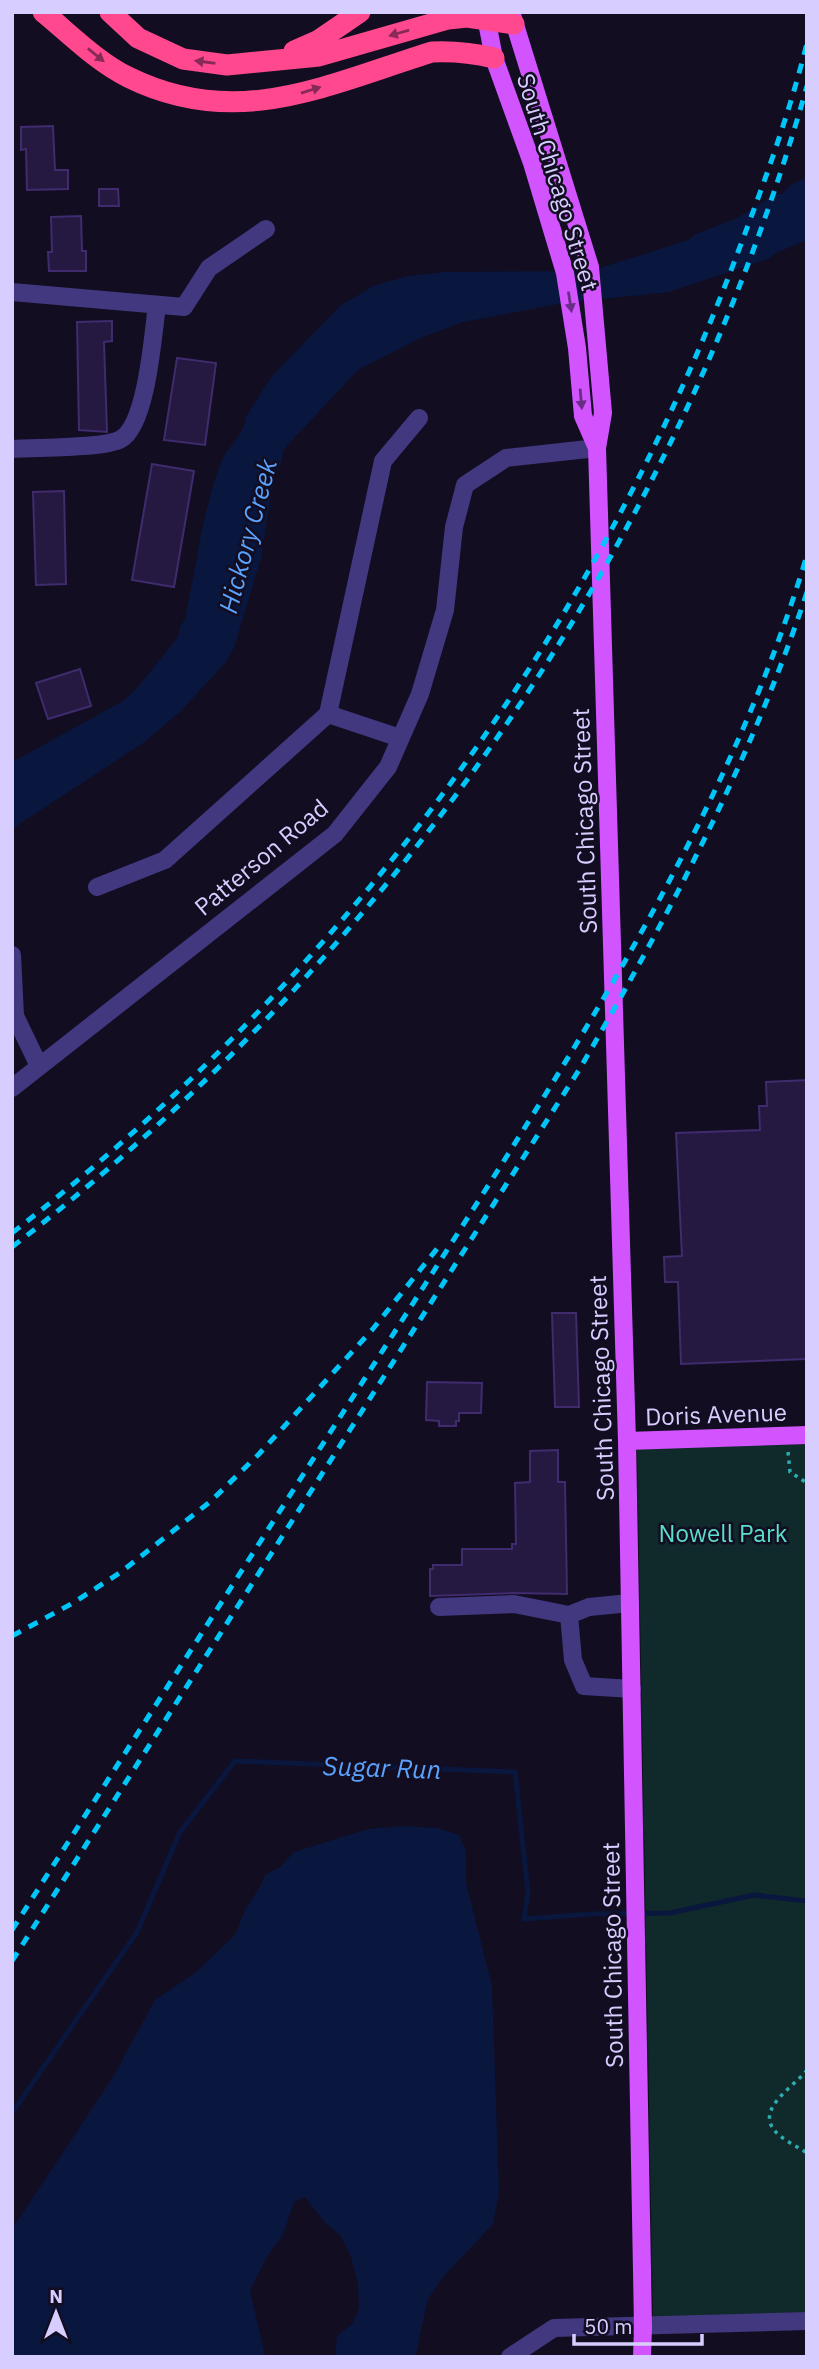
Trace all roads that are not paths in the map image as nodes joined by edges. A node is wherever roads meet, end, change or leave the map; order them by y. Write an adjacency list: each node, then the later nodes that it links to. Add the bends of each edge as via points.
1 (43, 12): 6 (highway, one-way to 6, via 127,76 172,94 214,102 246,103 293,95 432,52)
2 (110, 12): 7 (highway, one-way to 2, via 228,65 183,59 138,38)
3 (360, 12): 7 (highway, via 319,40)
4 (486, 16): 5 (highway); 6 (main road, South Chicago Street); 7 (highway, one-way to 7, via 448,19 319,55)
5 (512, 18): 12 (main road, South Chicago Street, via 590,267 603,413)
6 (494, 58): 12 (main road, South Chicago Street, one-way to 12, via 565,273 583,416)
7 (272, 60)
8 (266, 229): 10 (street, via 209,268 184,307)
9 (12, 292): 10 (street)
10 (157, 305): 13 (street, via 145,389 137,418 122,439 99,445)
11 (419, 418): 14 (street, via 383,461)
12 (597, 448): 15 (street, Patterson Road, via 506,457 464,485 454,527 445,610 420,694); 21 (main road, South Chicago Street)
13 (12, 449)
14 (328, 714): 15 (street); 16 (street, via 165,860)
15 (400, 738): 18 (street, Patterson Road, via 388,767 335,834)
16 (97, 887)
17 (12, 955): 18 (street, via 15,1016)
18 (38, 1066): 19 (street, Patterson Road)
19 (12, 1088)
20 (807, 1435): 21 (main road, Doris Avenue)
21 (627, 1441): 22 (main road, South Chicago Street)
22 (631, 1604): 24 (street, via 589,1607); 25 (main road, South Chicago Street)
23 (439, 1607): 24 (street, via 514,1604)
24 (569, 1615): 25 (street, via 573,1660 584,1686)
25 (632, 1689): 27 (main road, South Chicago Street)
26 (807, 2320): 27 (street)
27 (643, 2327): 28 (street, via 554,2328); 29 (main road, South Chicago Street)
28 (510, 2357)
29 (644, 2357)

